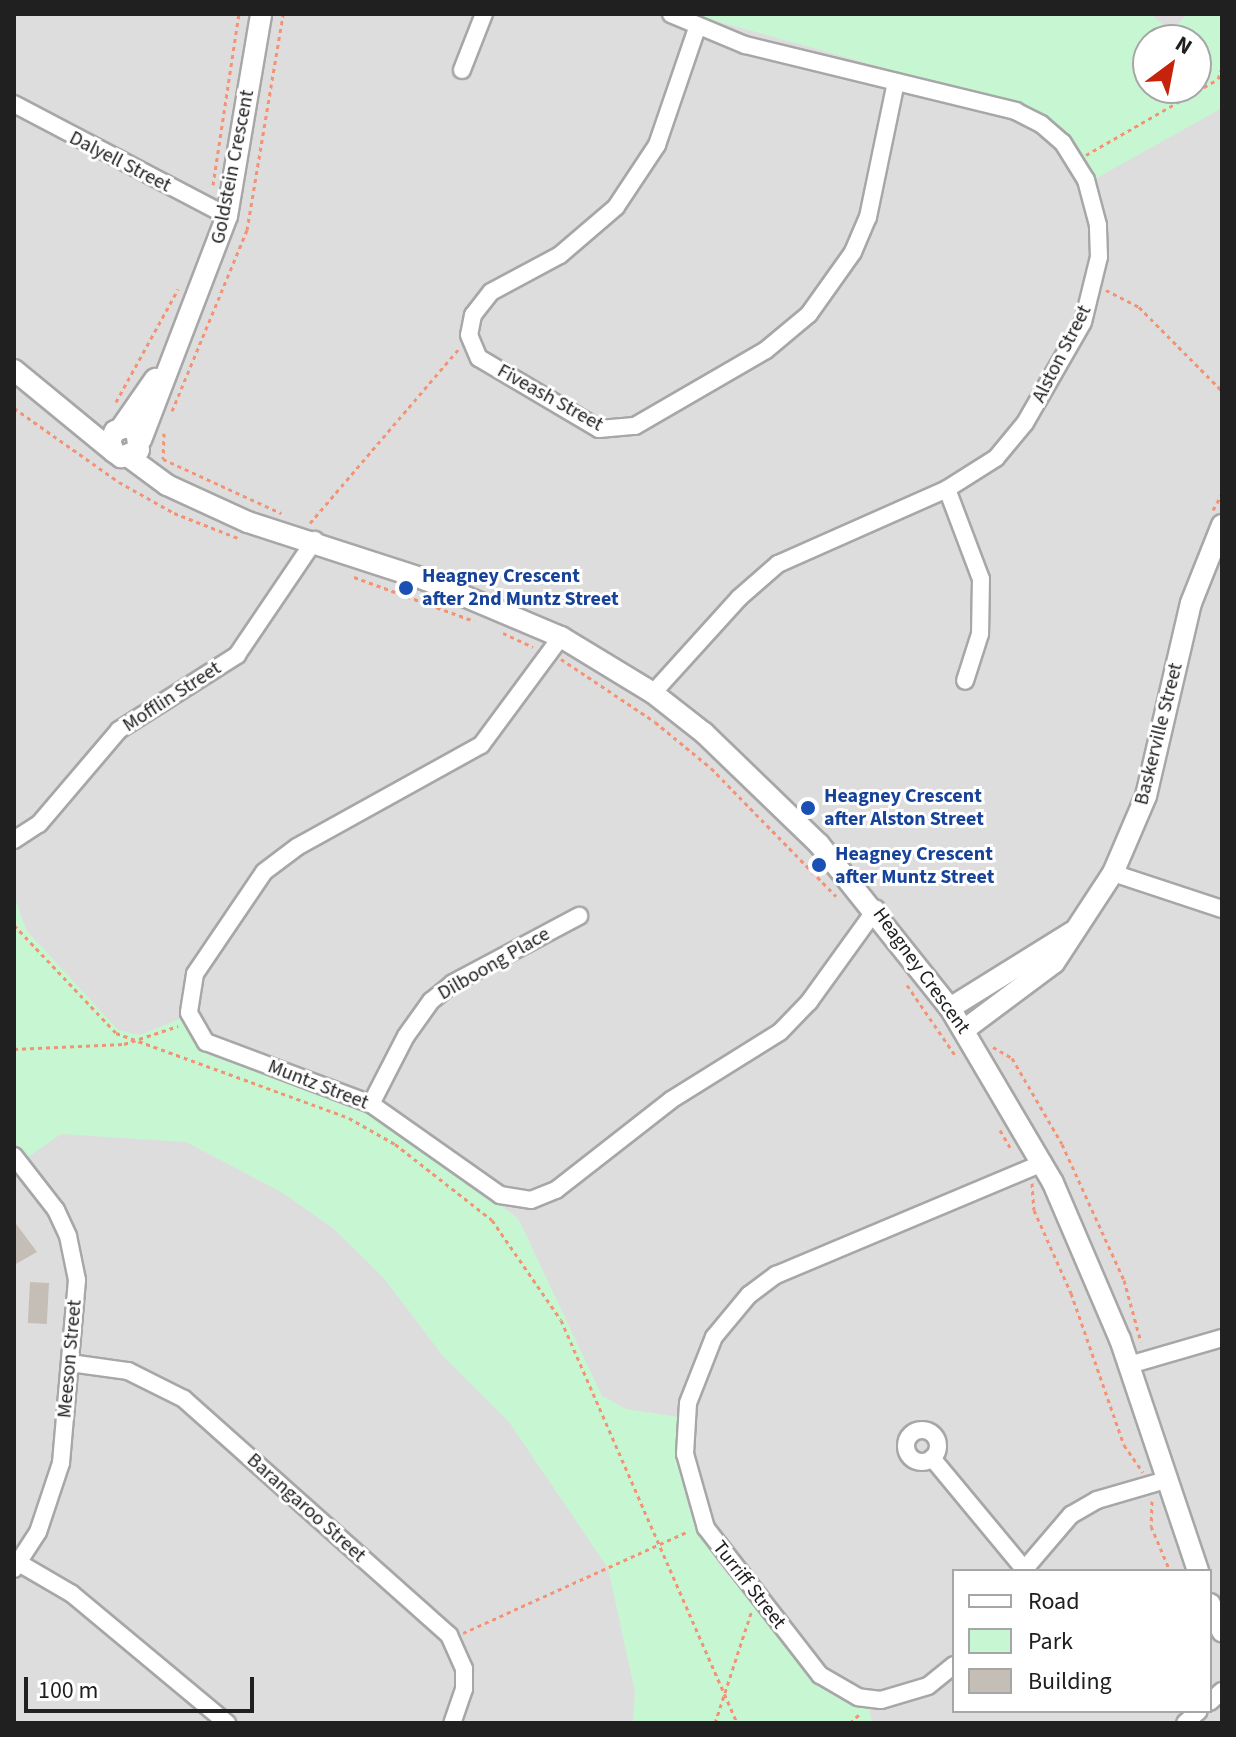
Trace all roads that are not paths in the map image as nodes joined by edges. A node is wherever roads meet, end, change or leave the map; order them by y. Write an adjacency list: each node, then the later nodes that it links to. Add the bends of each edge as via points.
1 (261, 14): 8 (street, Goldstein Crescent)
2 (484, 14): 5 (street)
3 (671, 14): 4 (street, Alston Street)
4 (697, 28): 6 (street, Alston Street); 6 (street, Fiveash Street, via 665,128 638,178 589,234 480,302 473,315 471,342 479,358 599,429 613,432 635,426 766,350 809,314 853,252 877,180)
5 (462, 70)
6 (896, 82): 14 (street, Alston Street, via 1016,111 1041,124 1076,161 1098,225 1094,286 1083,322 1016,436 984,467)
7 (14, 104): 8 (street, Dalyell Street)
8 (219, 212): 9 (street, Goldstein Crescent, via 203,290)
9 (169, 359): 12 (street, Goldstein Crescent); 13 (street, Goldstein Crescent)
10 (14, 370): 11 (street, Heagney Crescent)
11 (63, 411): 12 (street, Heagney Crescent, via 105,429); 13 (street, Heagney Crescent)
12 (117, 422): 13 (street, via 110,441)
13 (132, 448): 16 (street, Heagney Crescent, via 170,479 247,524)
14 (947, 489): 18 (street, via 981,579 980,634); 19 (street, Alston Street, via 778,564 739,598)
15 (1222, 525): 21 (street, Baskerville Street, via 1191,603 1146,796)
16 (316, 531): 17 (street, Heagney Crescent, via 493,605); 20 (street, Mofflin Street, via 237,655 119,730 39,824)
17 (556, 645): 19 (street, Heagney Crescent); 28 (street, Muntz Street, via 481,745 297,847 264,872 195,974 189,993 191,1020 213,1046)
18 (965, 681)
19 (653, 693): 22 (street, Heagney Crescent, via 760,783)
20 (14, 840)
21 (1113, 873): 23 (street); 25 (street, Baskerville Street)
22 (876, 909): 26 (street, Heagney Crescent); 28 (street, Muntz Street, via 801,1013 780,1032 671,1100 540,1198 500,1195)
23 (1222, 909)
24 (579, 916): 28 (street, Dilboong Place, via 453,983 431,1001 413,1023)
25 (1072, 932): 26 (street, Baskerville Street); 27 (street, Baskerville Street, via 1054,963)
26 (950, 1008): 27 (street, Heagney Crescent)
27 (964, 1030): 30 (street, Heagney Crescent)
28 (371, 1104)
29 (14, 1156): 32 (street, Meeson Street, via 56,1210 68,1236 77,1280)
30 (1035, 1166): 33 (street, Heagney Crescent); 42 (street, Turriff Street, via 776,1275 733,1312 698,1369 686,1416 690,1486 704,1524 820,1675 858,1697 905,1695)
31 (1222, 1338): 33 (street)
32 (70, 1363): 36 (street, Meeson Street, via 56,1486 38,1532); 44 (street, Barangaroo Street, via 128,1371 184,1399 453,1641 464,1669 464,1689)
33 (1136, 1363): 35 (street, Heagney Crescent)
34 (932, 1458): 37 (street)
35 (1158, 1482): 38 (street, via 1097,1500 1071,1515); 39 (street, Heagney Crescent)
36 (16, 1566): 43 (street, via 72,1594)
37 (1022, 1569)
38 (1024, 1569)
39 (1197, 1569)
40 (1212, 1608): 41 (street)
41 (1222, 1631)
42 (952, 1666)
43 (227, 1723)
44 (452, 1723)

